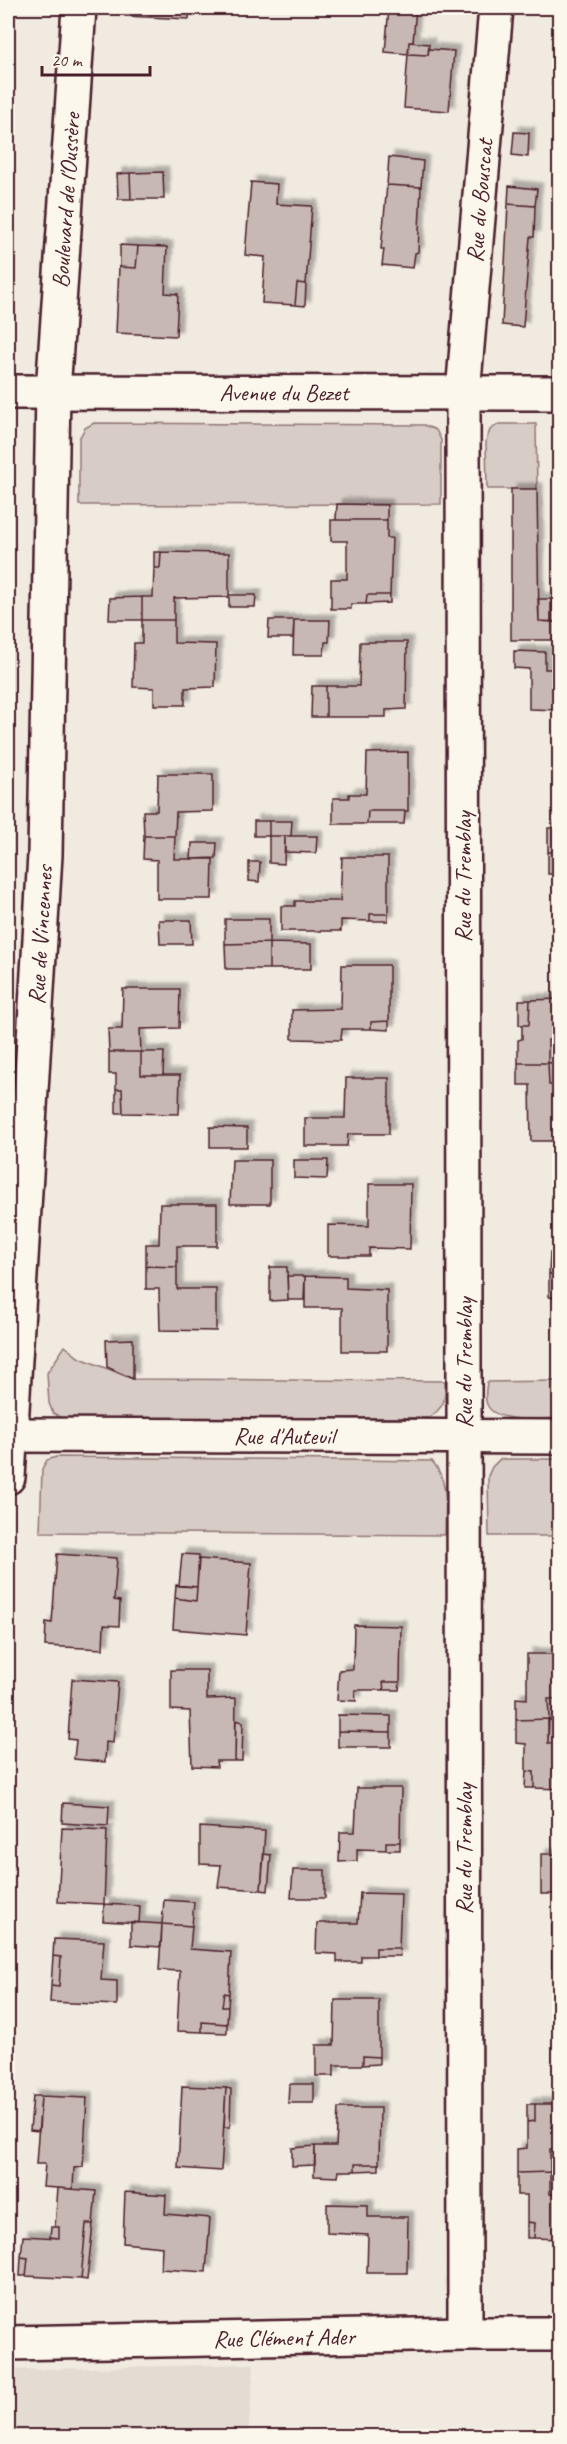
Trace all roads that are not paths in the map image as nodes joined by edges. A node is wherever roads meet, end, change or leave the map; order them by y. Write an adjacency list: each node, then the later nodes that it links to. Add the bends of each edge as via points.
1 (79, 8): 4 (street, Boulevard de l'Oussère)
2 (496, 8): 5 (street, Rue du Bouscat)
3 (8, 392): 4 (street, Avenue du Bezet)
4 (53, 392): 5 (street, Avenue du Bezet); 7 (street, Rue de Vincennes, via 45,855)
5 (463, 393): 6 (street, Avenue du Bezet); 8 (street, Rue du Tremblay)
6 (560, 393)
7 (10, 1435): 8 (street, Rue d'Auteuil); 10 (street, Rue de Vincennes)
8 (464, 1437): 9 (street, Rue d'Auteuil); 11 (street, Rue du Tremblay)
9 (560, 1437)
10 (8, 1478)
11 (465, 2334): 12 (street, Rue Clément Ader); 13 (street, Rue Clément Ader)
12 (560, 2334)
13 (8, 2343)

